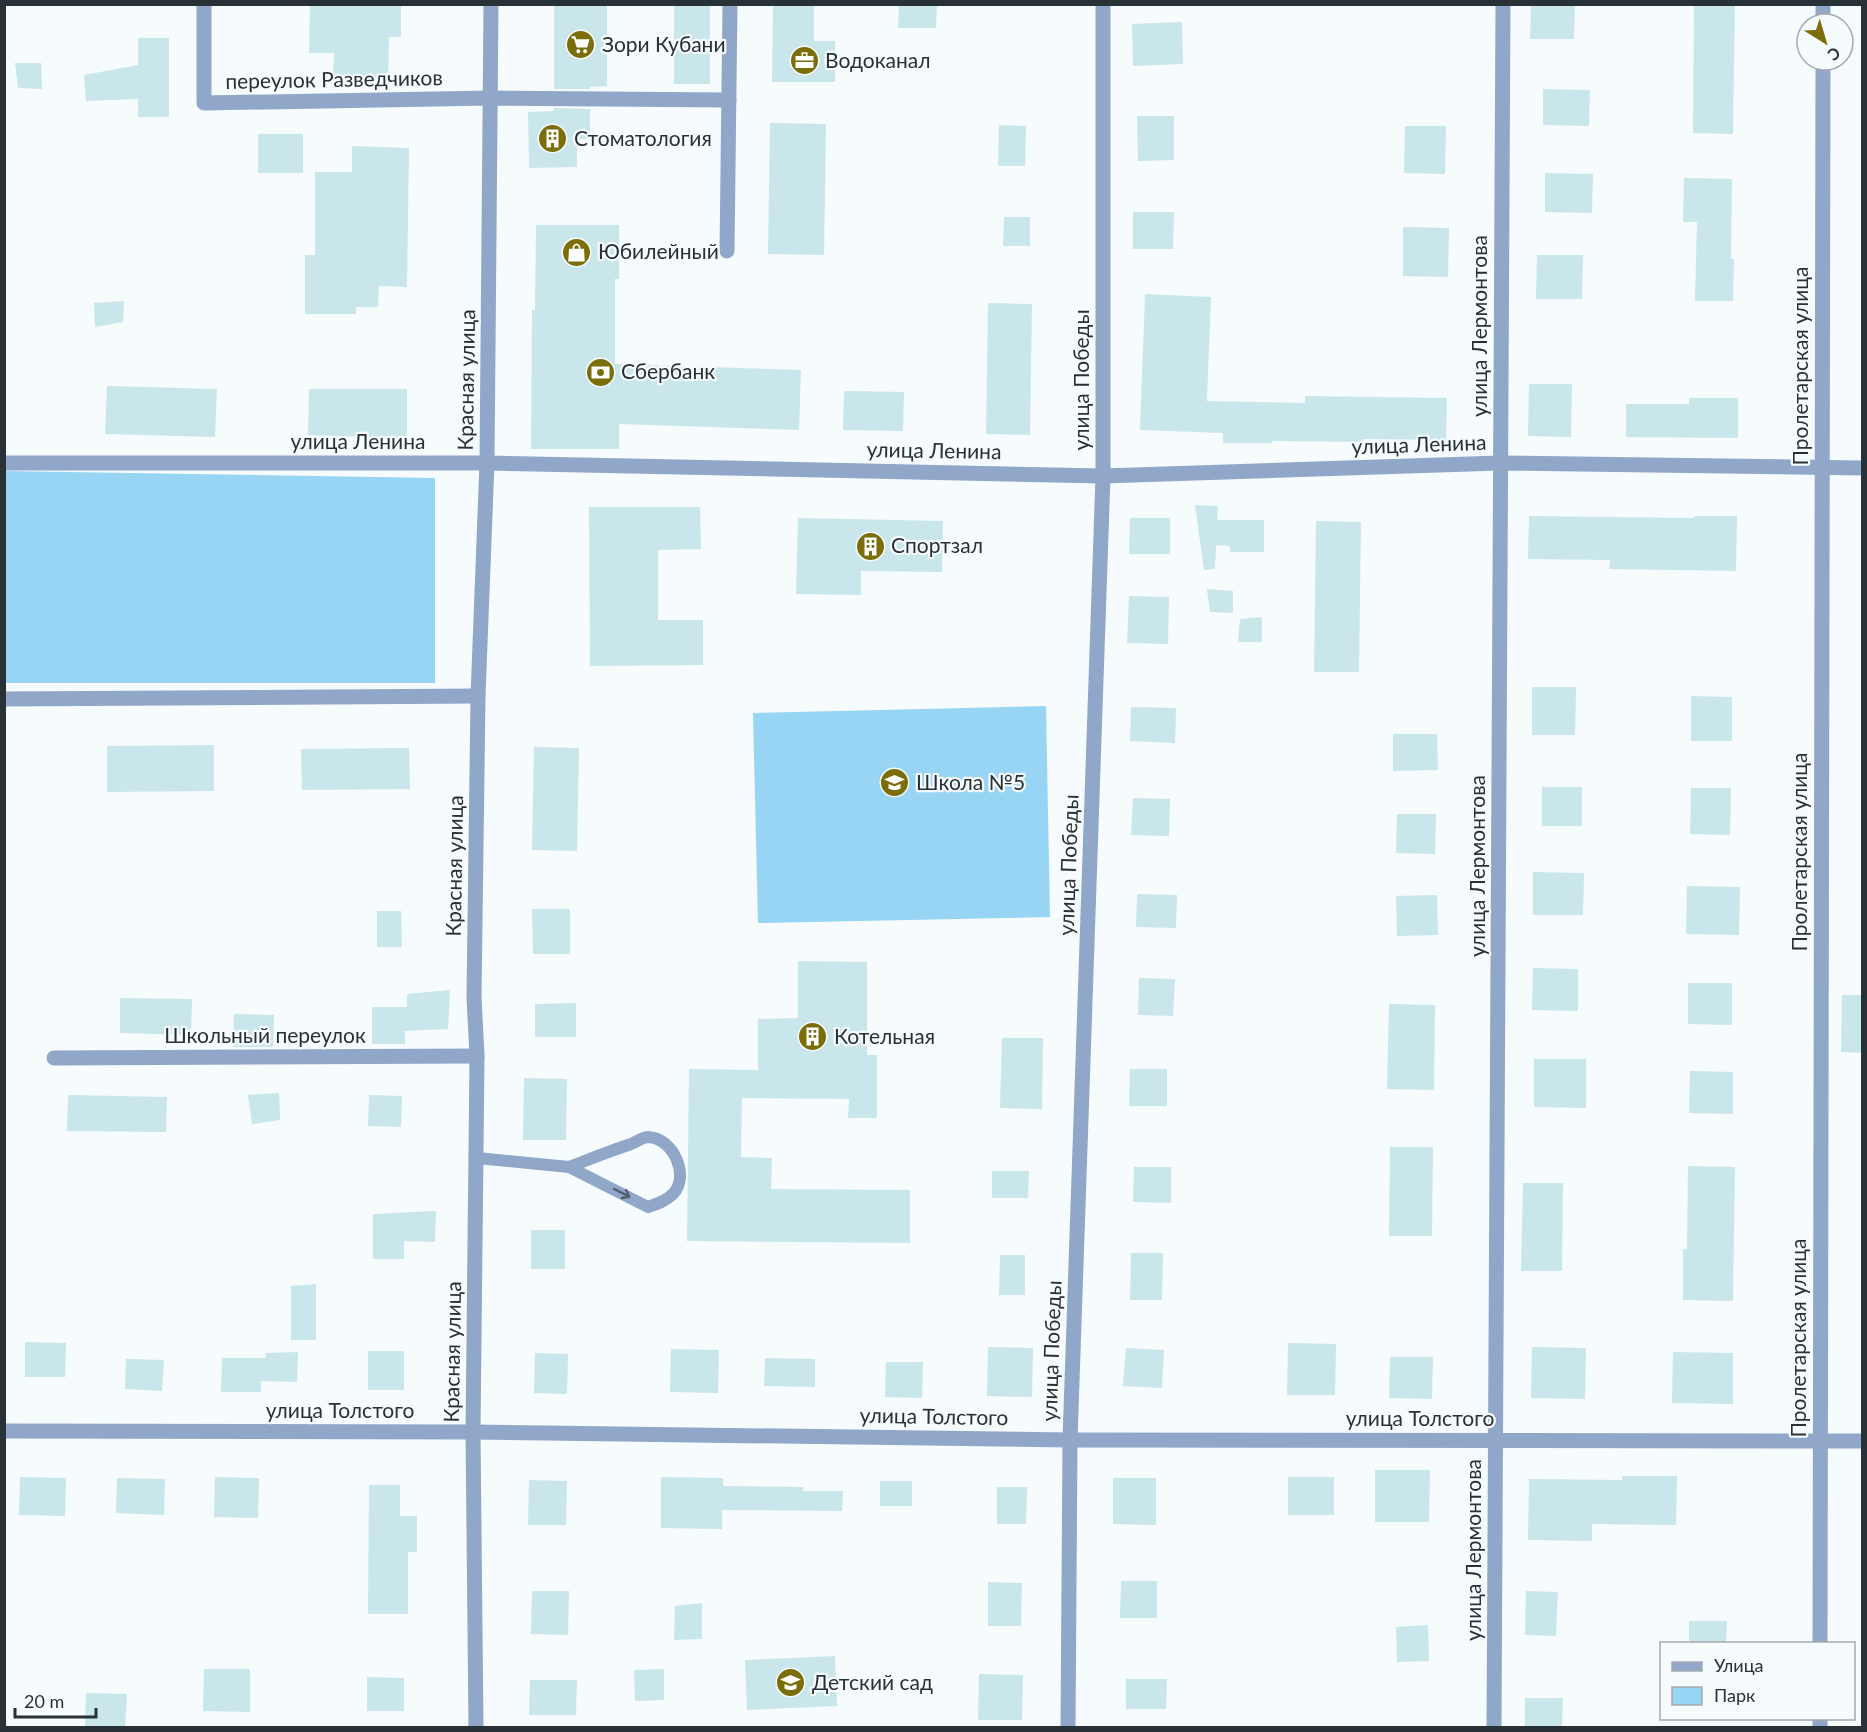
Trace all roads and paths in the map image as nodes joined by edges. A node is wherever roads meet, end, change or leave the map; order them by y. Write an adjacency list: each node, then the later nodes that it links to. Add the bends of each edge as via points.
1 (204, 4): 7 (street, переулок Разведчиков, via 204,103)
2 (491, 4): 7 (street, Красная улица)
3 (730, 4): 8 (street)
4 (1103, 4): 15 (street, улица Победы)
5 (1503, 4): 12 (street, улица Лермонтова)
6 (1823, 72): 14 (street, Пролетарская улица)
7 (491, 98): 8 (street); 11 (street, Красная улица)
8 (729, 100): 9 (street)
9 (727, 251)
10 (4, 463): 11 (street, улица Ленина)
11 (487, 463): 15 (street, улица Ленина); 16 (street, Красная улица)
12 (1500, 463): 14 (street, улица Ленина); 15 (street, улица Ленина); 25 (street, улица Лермонтова)
13 (1863, 468): 14 (street, улица Ленина)
14 (1822, 469): 26 (street, Пролетарская улица)
15 (1103, 476): 24 (street, улица Победы)
16 (478, 696): 17 (street); 18 (street, Красная улица, via 474,997)
17 (4, 699)
18 (477, 1056): 19 (street, Школьный переулок); 20 (street, Красная улица)
19 (54, 1058)
20 (477, 1158): 21 (lane); 23 (street, Красная улица)
21 (569, 1167): 21 (lane, one-way to 21, via 648,1206 675,1193 678,1182 679,1168 672,1149 648,1137)
22 (4, 1431): 23 (street, улица Толстого)
23 (473, 1432): 24 (street, улица Толстого); 29 (street, Красная улица)
24 (1070, 1440): 25 (street, улица Толстого); 30 (street, улица Победы)
25 (1496, 1440): 26 (street, улица Толстого); 31 (street, улица Лермонтова)
26 (1820, 1441): 27 (street, улица Толстого); 28 (street, Пролетарская улица)
27 (1863, 1441)
28 (1820, 1642)
29 (476, 1728)
30 (1068, 1728)
31 (1494, 1728)

